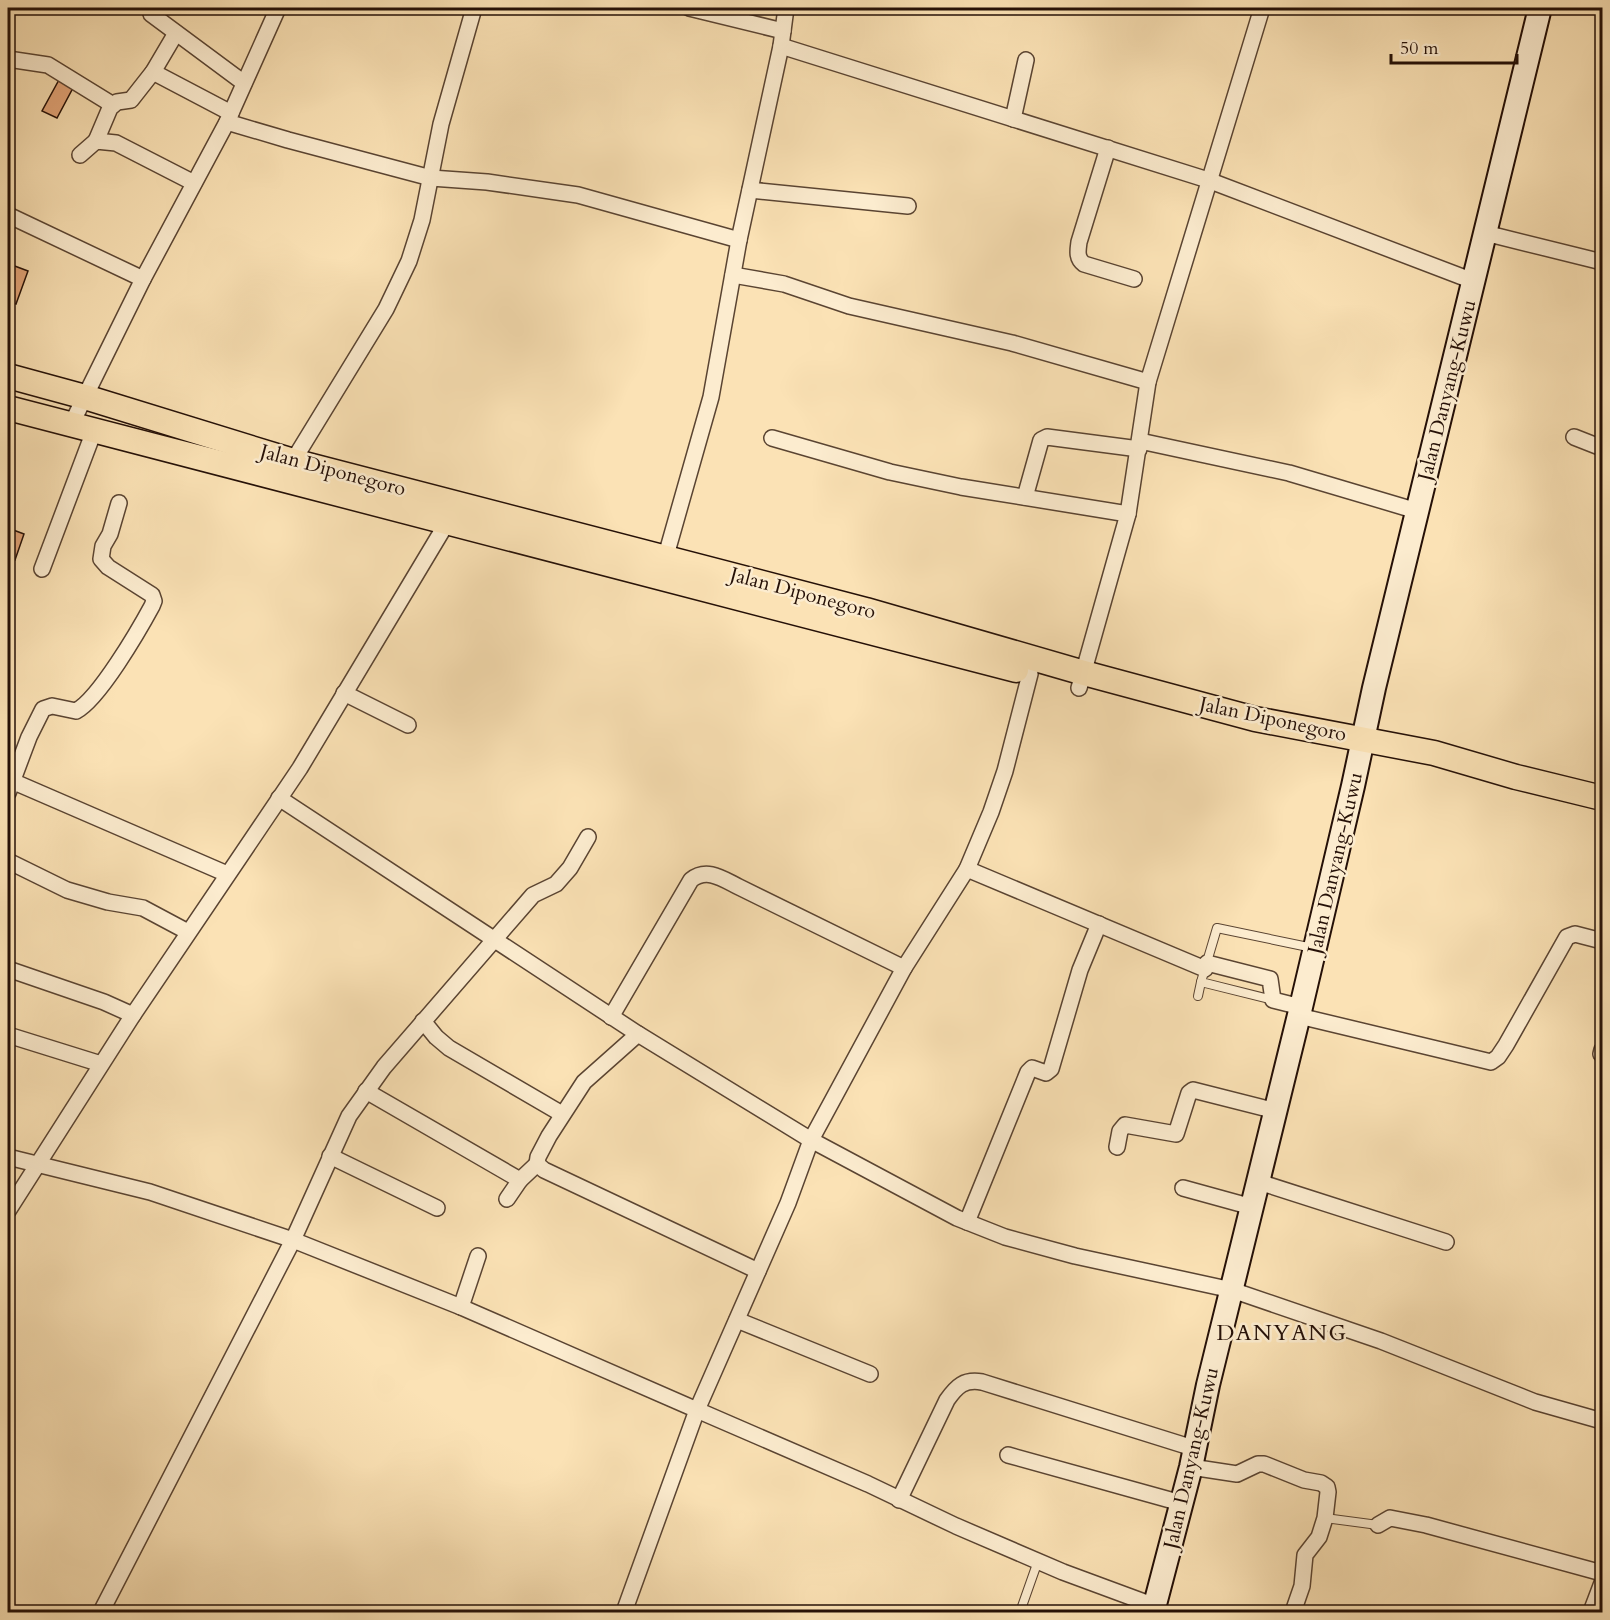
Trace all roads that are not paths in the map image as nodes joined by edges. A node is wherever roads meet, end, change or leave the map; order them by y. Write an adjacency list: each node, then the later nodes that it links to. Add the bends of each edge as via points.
1 (278, 8): 13 (street)
2 (474, 8): 20 (street, via 441,124)
3 (689, 8): 9 (street)
4 (786, 8): 9 (street)
5 (1262, 8): 21 (street)
6 (1540, 8): 26 (street, Jalan Danyang-Kuwu)
7 (151, 14): 8 (street)
8 (176, 33): 12 (street); 13 (street)
9 (782, 38): 16 (street); 23 (street)
10 (8, 58): 14 (street, via 48,65)
11 (1026, 60): 16 (street)
12 (153, 72): 14 (street, via 131,100); 15 (street)
13 (244, 83): 15 (street)
14 (113, 105): 17 (street)
15 (229, 117): 20 (street, via 288,140); 22 (street)
16 (1013, 119): 18 (street)
17 (96, 141): 19 (street); 22 (street, via 116,143)
18 (1108, 148): 21 (street); 31 (street, via 1077,253 1084,264)
19 (80, 155)
20 (431, 178): 27 (street, via 579,195); 42 (street, via 409,261 386,309)
21 (1208, 180): 32 (street); 34 (street)
22 (194, 183): 30 (street)
23 (750, 190): 24 (street); 27 (street)
24 (908, 206)
25 (8, 215): 30 (street)
26 (1485, 233): 28 (street); 32 (street, Jalan Danyang-Kuwu)
27 (739, 240): 29 (street)
28 (1602, 262)
29 (733, 275): 34 (street, via 1012,343); 48 (street, via 711,397)
30 (143, 279): 35 (street)
31 (1134, 279)
32 (1473, 281): 45 (street, Jalan Danyang-Kuwu)
33 (8, 376): 35 (main road, Jalan Diponegoro)
34 (1148, 382): 40 (street)
35 (85, 397): 37 (street); 42 (main road, Jalan Diponegoro)
36 (8, 408): 37 (main road, Jalan Diponegoro)
37 (83, 428): 46 (main road, Jalan Diponegoro); 49 (street)
38 (1574, 437): 41 (street)
39 (772, 438): 43 (street, via 890,472)
40 (1139, 445): 43 (street, via 1047,437 1041,440); 45 (street, via 1289,473); 47 (street)
41 (1602, 448)
42 (293, 461): 46 (main road, Jalan Diponegoro)
43 (1025, 497): 47 (street)
44 (119, 503): 55 (street, via 101,559 152,595 154,601 120,659 80,710 52,706 43,709)
45 (1418, 511): 54 (street, Jalan Danyang-Kuwu)
46 (452, 513): 48 (main road, Jalan Diponegoro); 52 (street)
47 (1128, 514): 51 (street)
48 (663, 567): 50 (main road, Jalan Diponegoro); 51 (main road, Jalan Diponegoro, via 866,610)
49 (42, 569)
50 (1030, 674): 51 (main road, Jalan Diponegoro); 60 (street, via 1005,771)
51 (1082, 680): 54 (main road, Jalan Diponegoro, via 1178,715)
52 (344, 693): 53 (street); 56 (street)
53 (408, 725)
54 (1361, 746): 57 (main road, Jalan Diponegoro, via 1399,761); 66 (street, Jalan Danyang-Kuwu)
55 (10, 787): 61 (street)
56 (279, 798): 61 (street); 64 (street)
57 (1602, 807)
58 (588, 837): 64 (street, via 556,884 533,895)
59 (8, 861): 63 (street, via 67,890 143,908)
60 (967, 869): 62 (street); 67 (street)
61 (228, 874): 63 (street)
62 (1099, 924): 69 (street); 94 (street, via 1080,970 1051,1069 1046,1073 1032,1068 1029,1072)
63 (188, 932): 72 (street)
64 (494, 938): 73 (street); 74 (street)
65 (1602, 941): 71 (street, via 1575,934 1568,937 1506,1045 1491,1062)
66 (1315, 949): 69 (lane, via 1217,928); 71 (street, Jalan Danyang-Kuwu)
67 (904, 968): 73 (street, via 714,875 702,874 691,880); 81 (street)
68 (8, 969): 72 (street)
69 (1204, 972): 70 (lane); 71 (street, via 1270,979 1272,1000)
70 (1198, 996)
71 (1300, 1011): 79 (street, Jalan Danyang-Kuwu)
72 (133, 1015): 77 (street)
73 (611, 1017): 75 (street)
74 (423, 1021): 78 (street); 80 (street, via 449,1048)
75 (638, 1034): 80 (street, via 584,1082); 81 (street)
76 (8, 1035): 77 (street)
77 (101, 1064): 86 (street)
78 (366, 1091): 83 (street); 87 (street)
79 (1276, 1111): 82 (street, via 1193,1090 1176,1134 1125,1125); 88 (street, Jalan Danyang-Kuwu)
80 (562, 1114): 85 (street)
81 (812, 1140): 94 (street); 98 (street)
82 (1117, 1147)
83 (330, 1156): 92 (street); 95 (street)
84 (8, 1157): 86 (street)
85 (537, 1164): 87 (street); 98 (street)
86 (37, 1166): 93 (street); 95 (street, via 150,1192)
87 (520, 1180): 90 (street)
88 (1259, 1182): 91 (street, Jalan Danyang-Kuwu); 96 (street)
89 (1183, 1188): 91 (street)
90 (507, 1199)
91 (1252, 1207): 99 (street, Jalan Danyang-Kuwu)
92 (438, 1208)
93 (8, 1211)
94 (967, 1222): 99 (street, via 1075,1256)
95 (294, 1240): 100 (street); 115 (street)
96 (1446, 1242)
97 (478, 1256): 100 (street)
98 (758, 1271): 101 (street)
99 (1232, 1290): 104 (street, via 1381,1341 1535,1402); 106 (street, Jalan Danyang-Kuwu)
100 (461, 1307): 103 (street)
101 (737, 1320): 102 (street); 103 (street)
102 (870, 1374)
103 (698, 1410): 107 (street); 116 (street)
104 (1602, 1421)
105 (1008, 1455): 108 (street)
106 (1192, 1457): 107 (street, via 982,1382 967,1381 947,1400); 108 (street, Jalan Danyang-Kuwu); 109 (street, via 1237,1474 1264,1464 1321,1483 1328,1492)
107 (899, 1500): 111 (street)
108 (1181, 1503): 114 (street, Jalan Danyang-Kuwu)
109 (1325, 1518): 110 (lane); 118 (street, via 1319,1537 1305,1555 1302,1586)
110 (1378, 1525): 112 (street, via 1390,1518 1426,1525)
111 (1038, 1561): 114 (street); 117 (lane)
112 (1602, 1572)
113 (1602, 1583): 119 (street)
114 (1154, 1609)
115 (101, 1612)
116 (624, 1612)
117 (1020, 1612)
118 (1293, 1612)
119 (1590, 1612)

